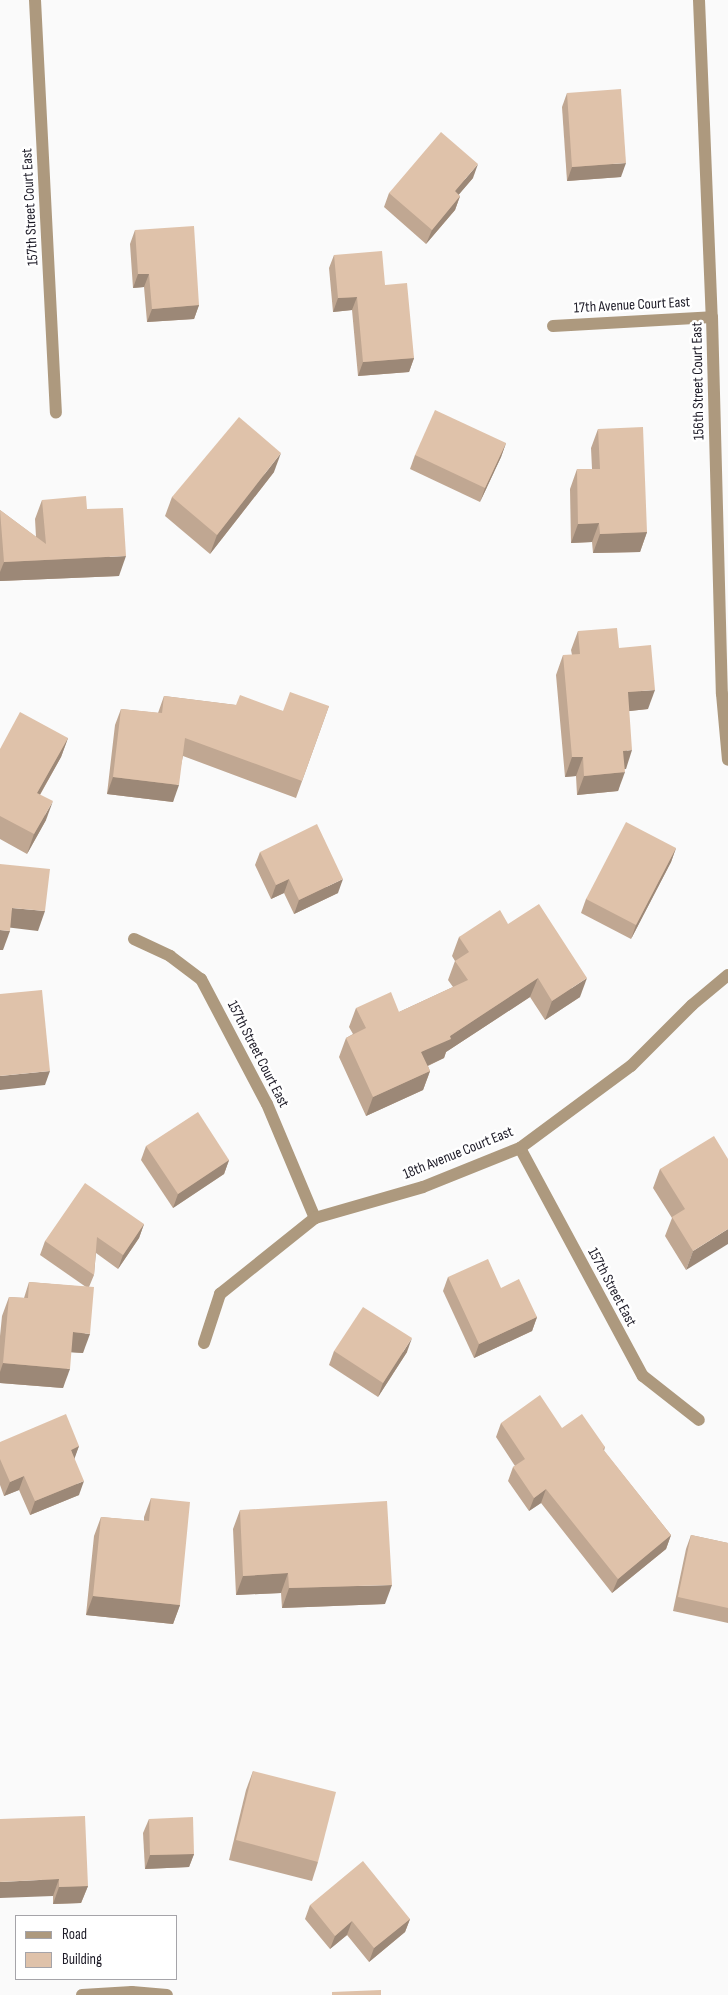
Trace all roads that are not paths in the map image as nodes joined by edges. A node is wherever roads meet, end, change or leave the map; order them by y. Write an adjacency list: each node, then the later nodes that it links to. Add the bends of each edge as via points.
1 (35, 0): 5 (street, 157th Street Court East)
2 (700, 0): 3 (street, 156th Street Court East)
3 (712, 317): 4 (street, 17th Avenue Court East); 6 (street, 156th Street Court East, via 722,694)
4 (553, 326)
5 (56, 412)
6 (728, 760)
7 (134, 939): 10 (street, 157th Street Court East, via 170,956 201,979 267,1104)
8 (728, 975): 9 (street, 18th Avenue Court East, via 632,1066)
9 (520, 1148): 10 (street, 18th Avenue Court East, via 423,1187); 12 (street, 157th Street East, via 643,1376)
10 (315, 1218): 11 (street, 18th Avenue Court East, via 220,1294)
11 (204, 1343)
12 (699, 1420)
13 (82, 1995): 14 (street, via 132,1992)
14 (167, 1995)

